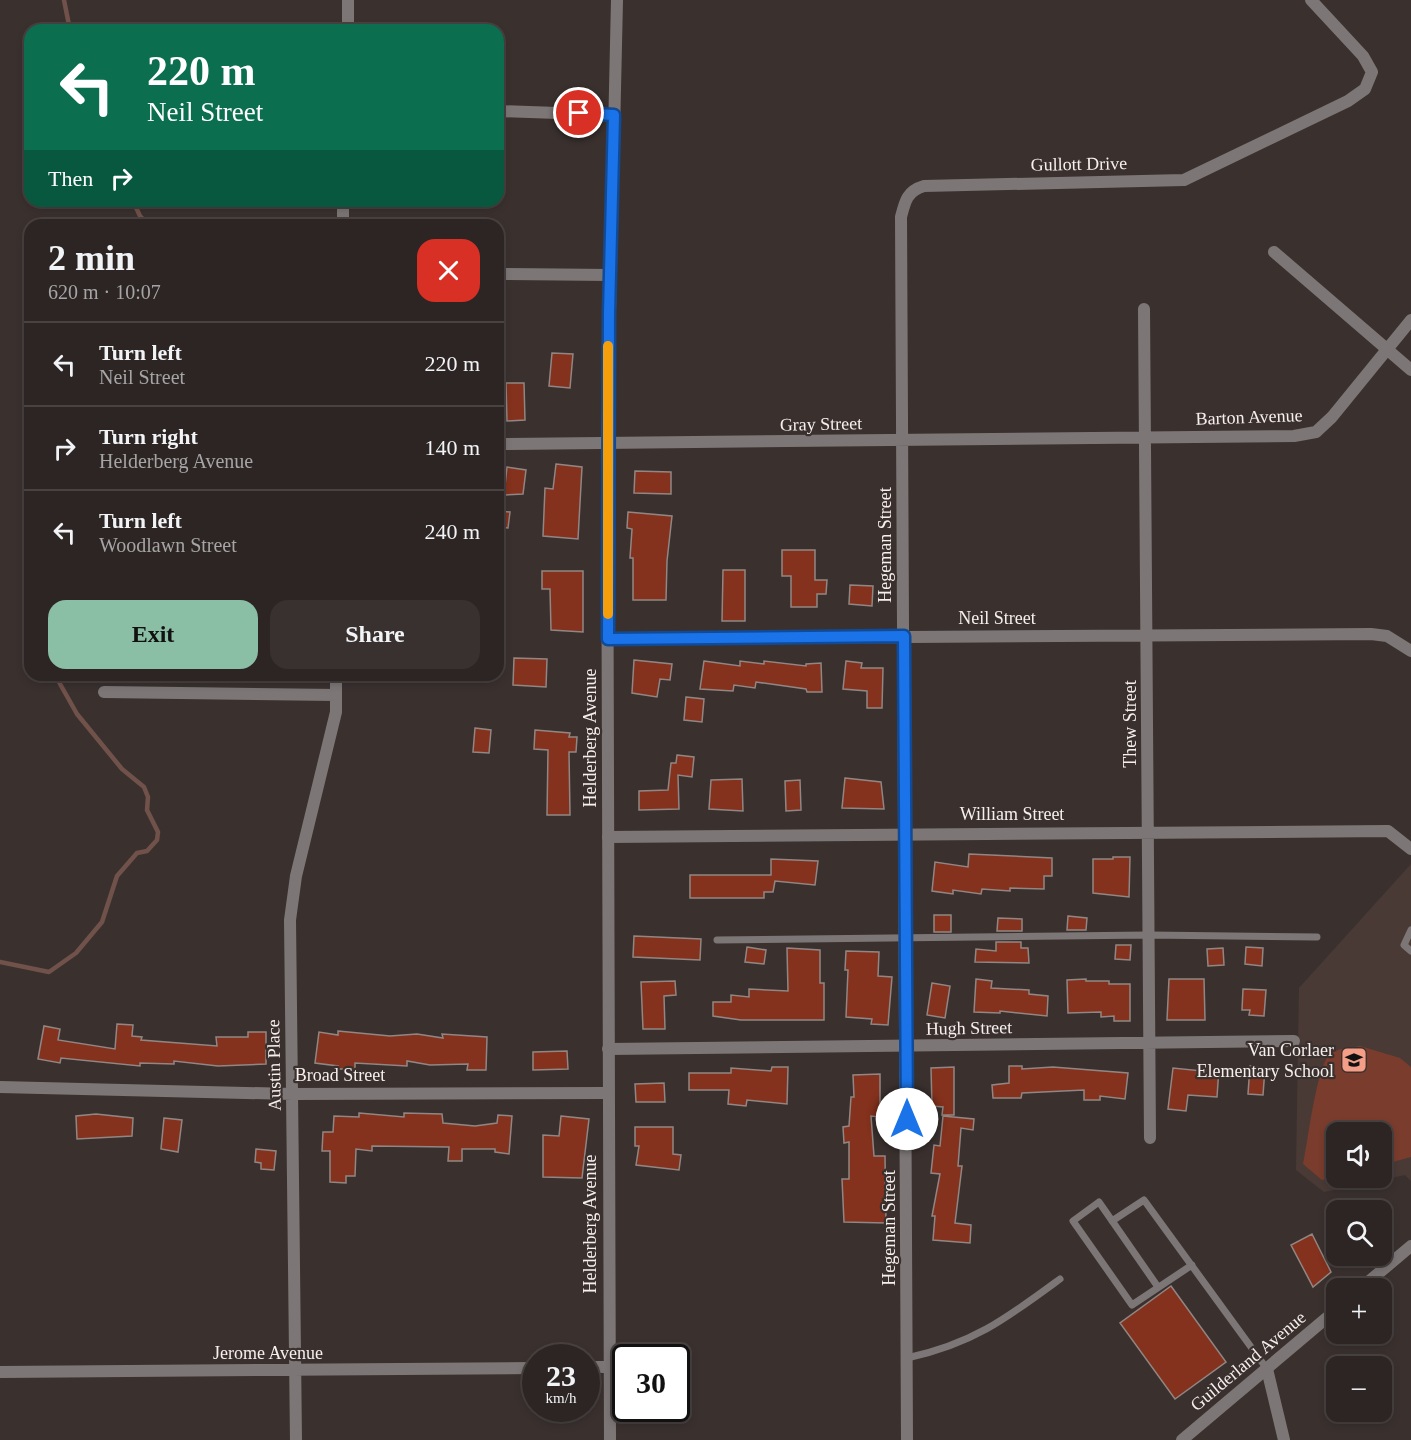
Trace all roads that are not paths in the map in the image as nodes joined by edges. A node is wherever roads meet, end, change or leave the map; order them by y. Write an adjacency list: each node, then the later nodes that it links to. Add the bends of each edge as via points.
1 (348, 0): 4 (street)
2 (617, 0): 6 (street, Helderberg Avenue)
3 (1311, 0): 15 (street, Gullott Drive, via 1364,56 1372,72 1365,89 1204,172 1184,180 912,189 901,217)
4 (348, 24)
5 (504, 111): 6 (street)
6 (614, 115): 9 (street, Helderberg Avenue)
7 (1274, 252): 12 (street)
8 (504, 274): 9 (street)
9 (610, 276): 17 (street, Helderberg Avenue)
10 (1144, 309): 14 (street, Thew Street)
11 (1411, 320): 12 (street, Barton Avenue)
12 (1387, 350): 13 (street); 14 (street, Barton Avenue, via 1316,432 1294,436)
13 (1411, 370)
14 (1145, 439): 15 (street, Gray Street); 18 (street, Thew Street)
15 (902, 441): 17 (street, Gray Street); 19 (street, Hegeman Street)
16 (504, 444): 17 (street, Gray Street)
17 (607, 445): 20 (street, Helderberg Avenue)
18 (1147, 634): 19 (street, Neil Street); 21 (street, Neil Street, via 1387,636); 25 (street, Thew Street)
19 (904, 636): 20 (street, Neil Street); 26 (street, Hegeman Street)
20 (608, 639): 27 (street, Helderberg Avenue)
21 (1411, 651)
22 (336, 681): 24 (street, Austin Place)
23 (104, 692): 24 (street)
24 (336, 695): 41 (street, Austin Place, via 336,712 296,876 290,920)
25 (1148, 832): 26 (street, William Street); 28 (street, William Street, via 1388,831); 30 (street, Thew Street)
26 (905, 833): 27 (street, William Street); 33 (street, Hegeman Street)
27 (608, 837): 38 (street, Helderberg Avenue)
28 (1411, 849)
29 (1411, 930): 34 (lane, via 1404,945)
30 (1149, 935): 31 (lane); 33 (lane); 36 (street, Thew Street)
31 (1317, 937)
32 (717, 940): 33 (lane)
33 (906, 940): 37 (street, Hegeman Street)
34 (1411, 951)
35 (1294, 1041): 36 (street, Hugh Street)
36 (1149, 1043): 37 (street, Hugh Street); 42 (street, Thew Street)
37 (906, 1047): 38 (street, Hugh Street); 50 (street, Hegeman Street)
38 (608, 1049): 40 (street, Helderberg Avenue)
39 (0, 1087): 41 (street, Broad Street)
40 (608, 1093): 41 (street, Broad Street); 52 (street, Helderberg Avenue)
41 (292, 1094): 55 (street, Austin Place)
42 (1150, 1138)
43 (1112, 1221): 45 (lane, via 1144,1200); 48 (lane); 48 (lane, via 1098,1202 1073,1221 1132,1305)
44 (1411, 1246): 46 (street)
45 (1192, 1265): 48 (lane); 54 (lane)
46 (1373, 1278)
47 (1060, 1279): 50 (lane, via 994,1328 957,1346)
48 (1158, 1287)
49 (1326, 1319): 54 (street, Guilderland Avenue)
50 (907, 1358): 59 (street, Hegeman Street)
51 (600, 1366): 52 (street)
52 (609, 1366): 58 (street, Helderberg Avenue)
53 (522, 1368): 55 (street, Jerome Avenue)
54 (1268, 1369): 60 (street, Guilderland Avenue); 61 (street)
55 (295, 1371): 56 (street, Jerome Avenue); 57 (street, Austin Place)
56 (0, 1372)
57 (296, 1440)
58 (610, 1440)
59 (907, 1440)
60 (1182, 1440)
61 (1284, 1440)

